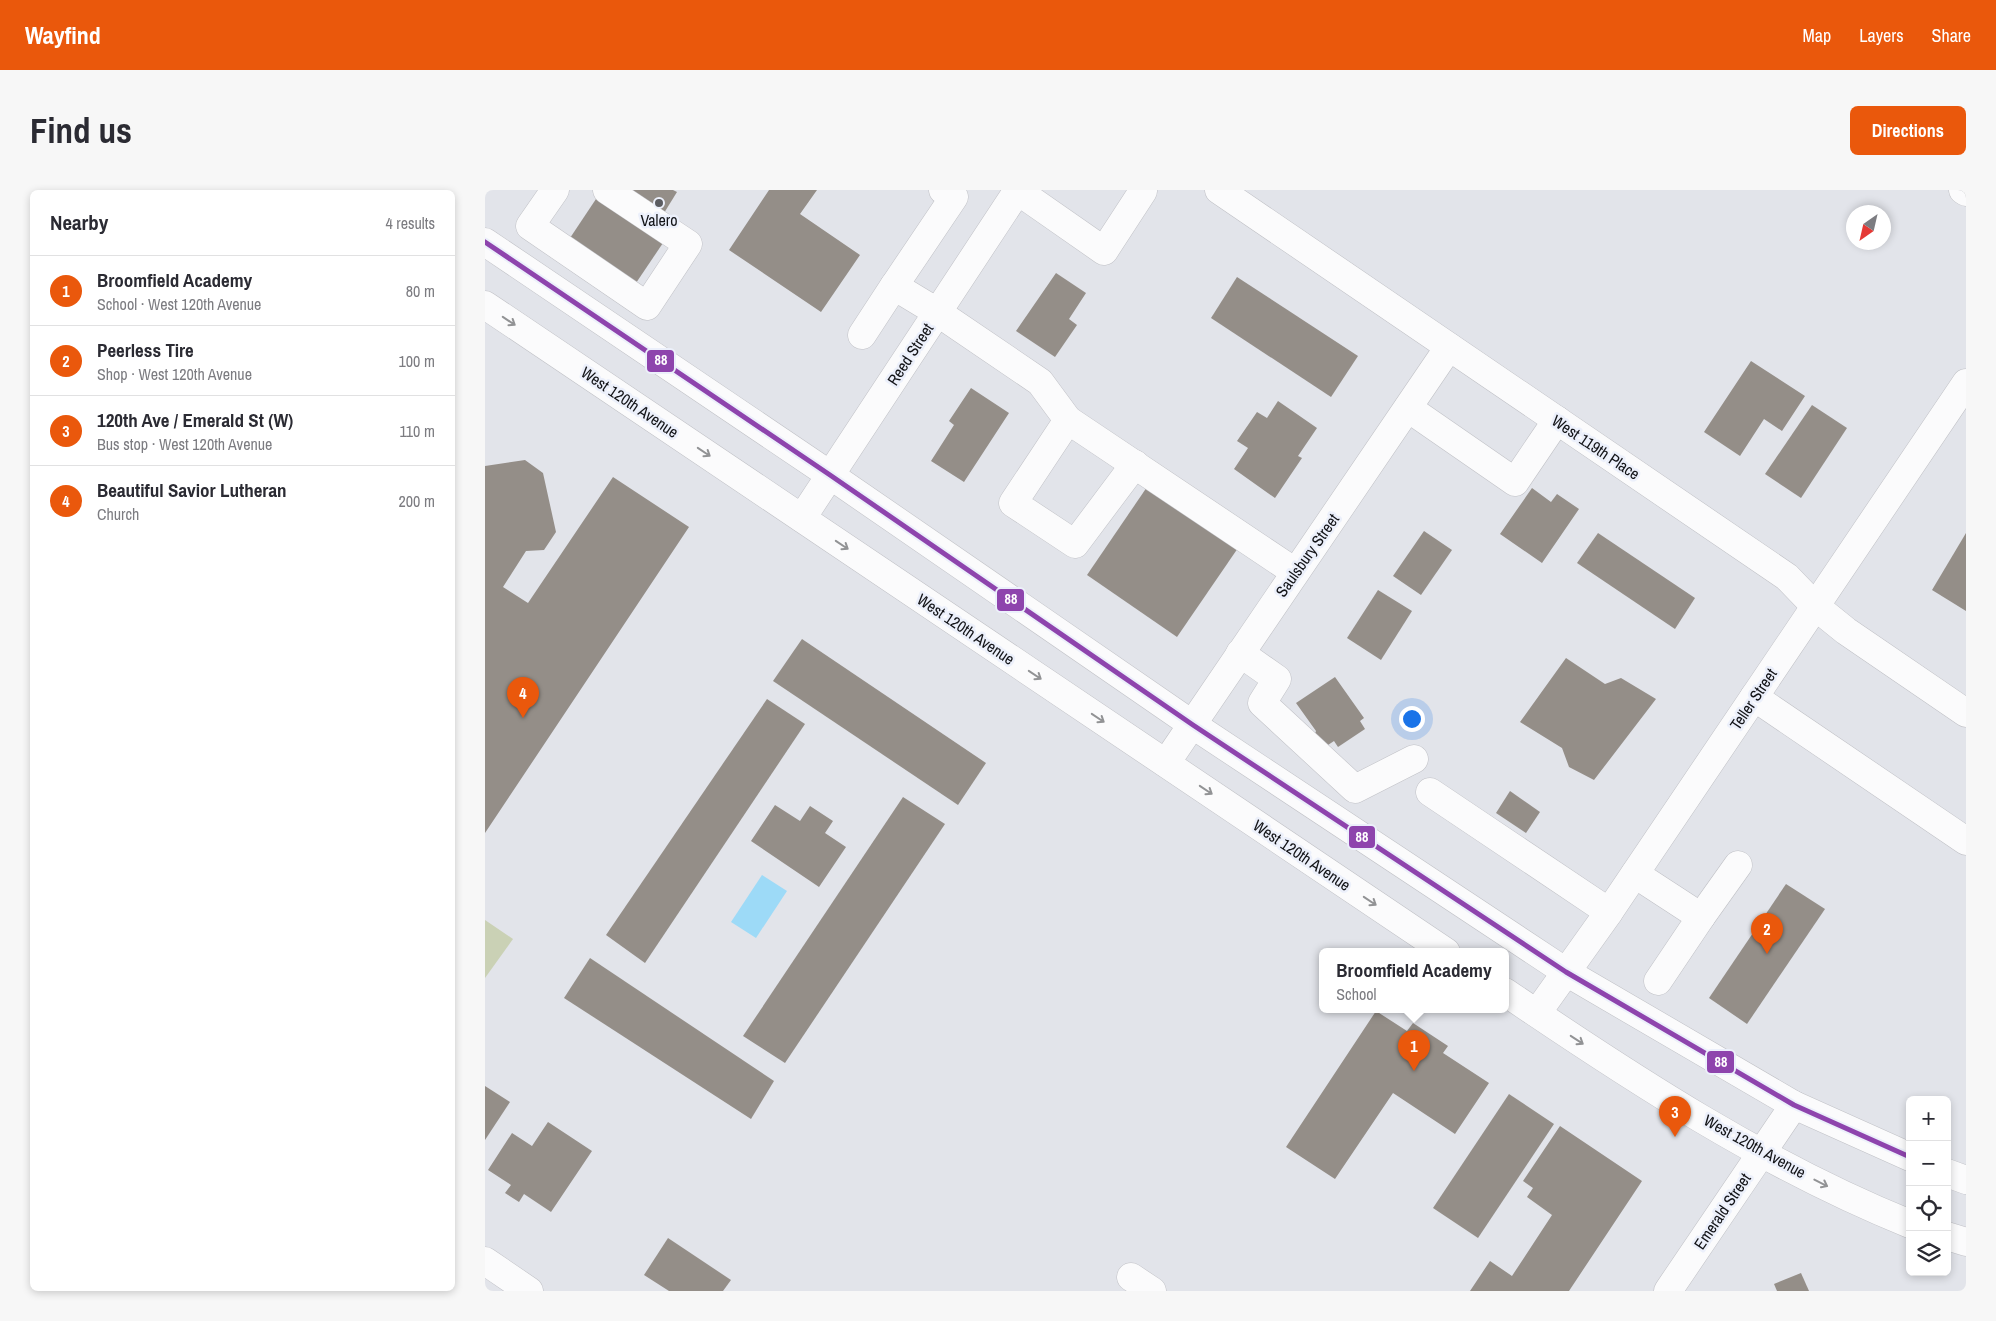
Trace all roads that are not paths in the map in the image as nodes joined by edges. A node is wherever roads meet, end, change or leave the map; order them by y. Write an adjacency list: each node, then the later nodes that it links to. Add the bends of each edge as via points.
1 (555, 190): 2 (main road, via 530,226 647,306 688,244)
2 (607, 190)
3 (943, 190): 8 (main road, via 954,197)
4 (1219, 190): 12 (main road, West 119th Place)
5 (1018, 191): 6 (main road, via 1104,251); 10 (main road, Reed Street)
6 (1143, 192)
7 (485, 242): 18 (main road)
8 (894, 286): 10 (main road); 11 (main road)
9 (485, 305): 19 (main road, West 120th Avenue, one-way to 19)
10 (937, 312): 15 (main road, via 1040,382); 18 (main road, Reed Street)
11 (862, 334)
12 (1449, 347): 14 (main road, Saulsbury Street); 16 (main road, West 119th Place)
13 (1966, 383): 21 (main road, Teller Street)
14 (1408, 408): 16 (main road, via 1515,482); 20 (main road, Saulsbury Street)
15 (1068, 420): 17 (main road); 17 (main road, via 1013,503 1075,544)
16 (1557, 420): 21 (main road, West 119th Place, via 1787,577)
17 (1135, 464): 20 (main road)
18 (830, 475): 19 (main road, Reed Street); 25 (main road)
19 (802, 518): 27 (main road, West 120th Avenue, one-way to 27)
20 (1295, 572): 22 (main road, Saulsbury Street)
21 (1815, 606): 23 (main road, Teller Street); 24 (main road, West 119th Place, via 1846,632)
22 (1240, 653): 25 (main road, Saulsbury Street); 26 (main road, via 1277,679 1262,703 1355,789)
23 (1754, 697): 29 (main road); 31 (main road, Teller Street)
24 (1966, 712)
25 (1193, 724): 27 (main road, Saulsbury Street); 35 (main road)
26 (1414, 759)
27 (1166, 763): 34 (main road, West 120th Avenue, one-way to 34)
28 (1430, 792): 32 (main road)
29 (1966, 841)
30 (1738, 865): 33 (main road)
31 (1635, 874): 32 (main road, Teller Street); 33 (main road)
32 (1609, 912): 35 (main road, Teller Street)
33 (1701, 918): 36 (main road)
34 (1440, 948)
35 (1566, 972): 38 (main road, Teller Street); 39 (main road)
36 (1657, 981)
37 (1509, 995): 38 (main road, West 120th Avenue)
38 (1537, 1013): 40 (main road, West 120th Avenue, one-way to 40)
39 (1794, 1106): 40 (main road, Emerald Street); 41 (main road)
40 (1762, 1153): 44 (main road, West 120th Avenue, one-way to 44); 49 (main road, Emerald Street)
41 (1906, 1155)
42 (1951, 1174): 43 (main road)
43 (1966, 1180)
44 (1906, 1222)
45 (1951, 1237): 46 (main road)
46 (1966, 1242)
47 (485, 1261): 48 (main road)
48 (529, 1291)
49 (1668, 1291)

